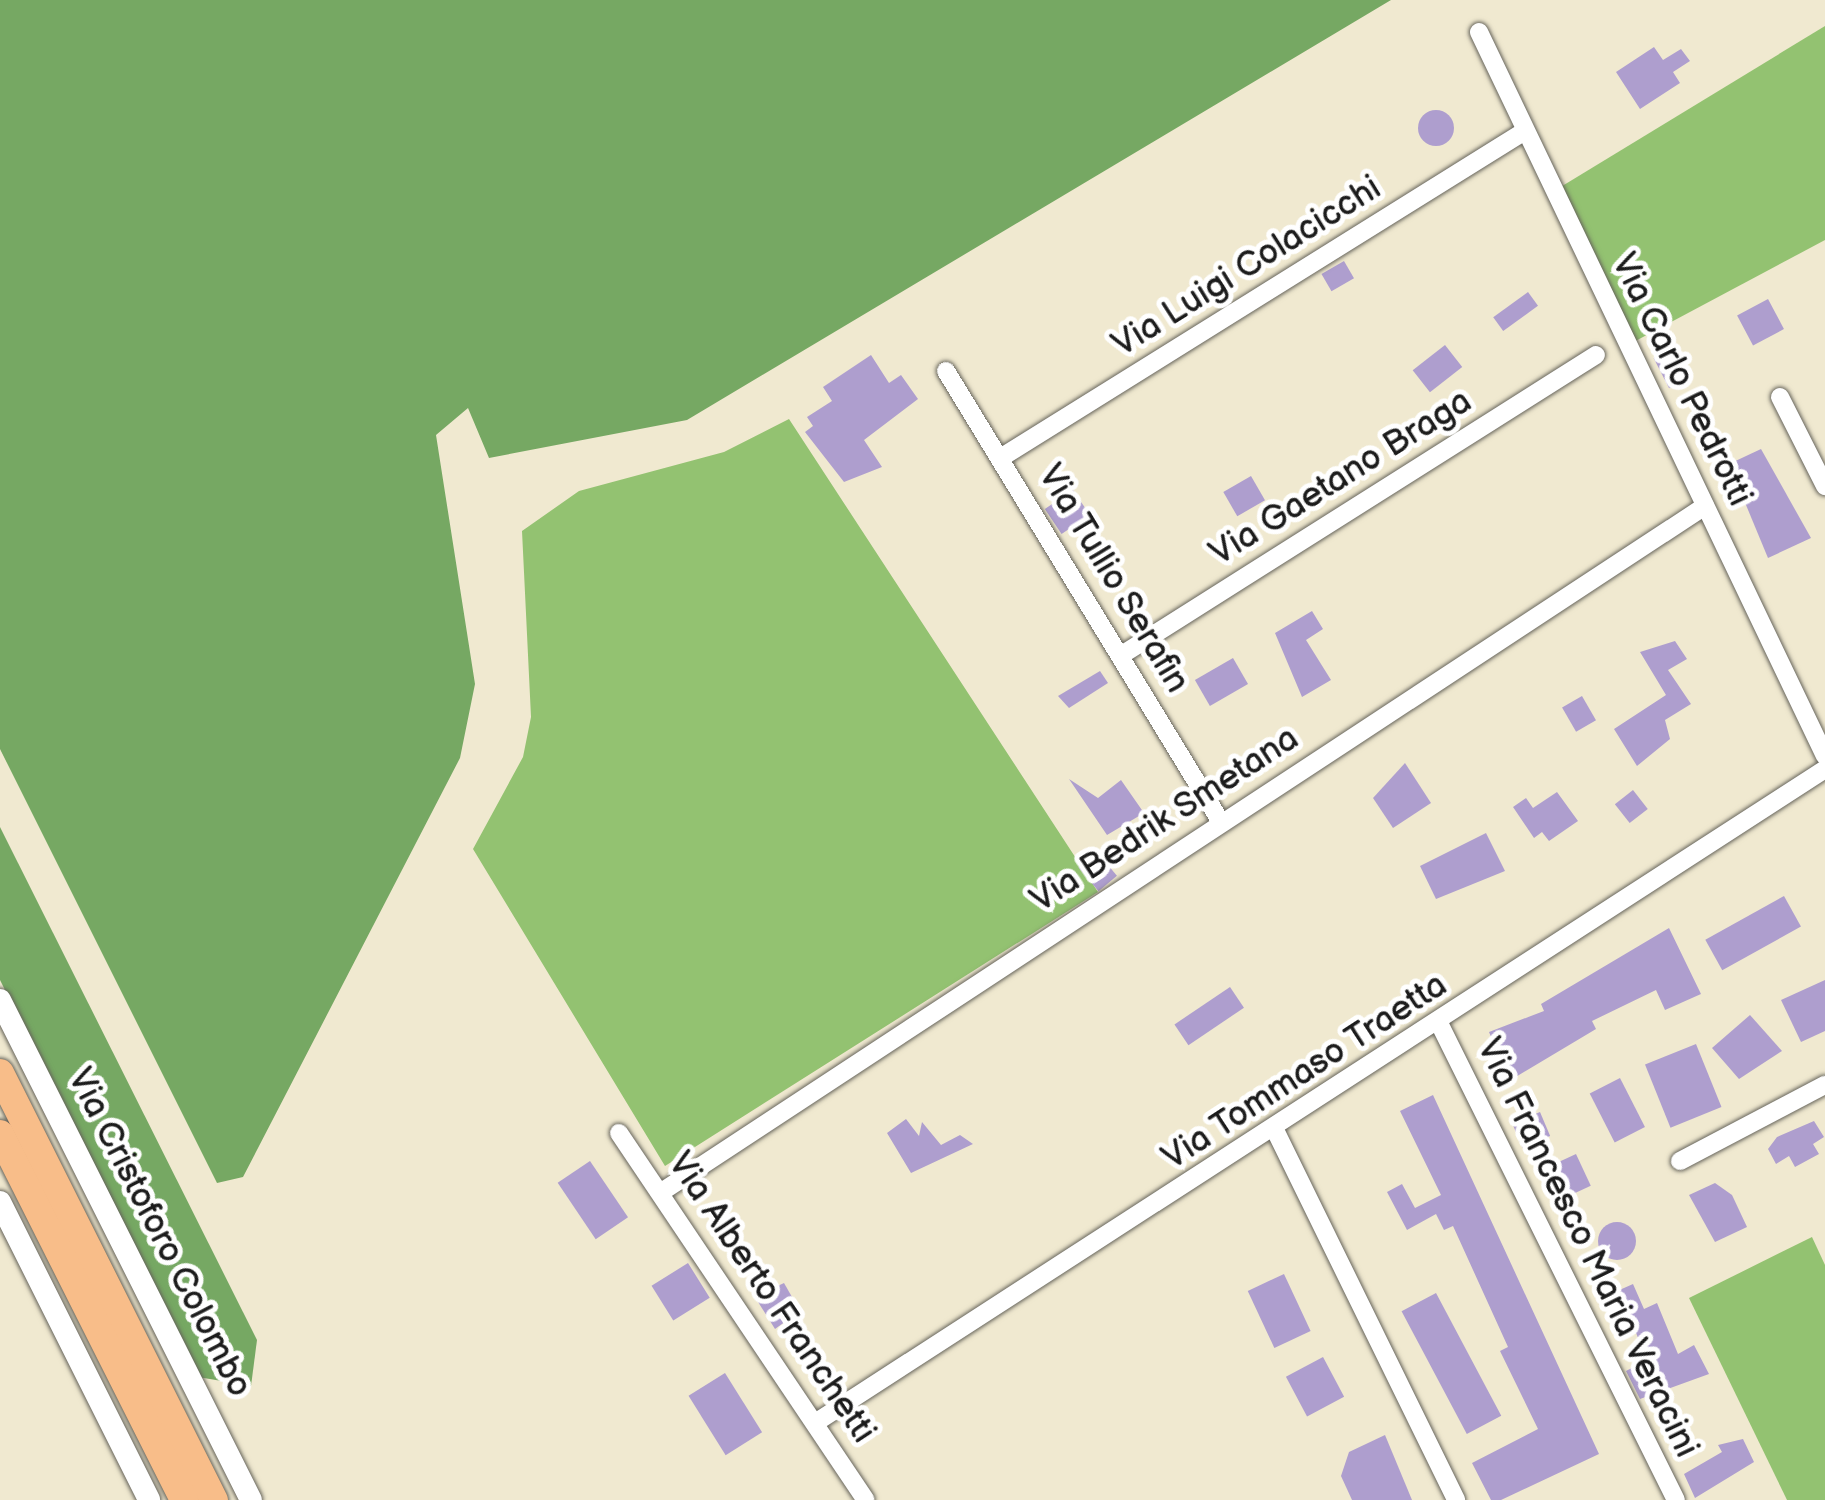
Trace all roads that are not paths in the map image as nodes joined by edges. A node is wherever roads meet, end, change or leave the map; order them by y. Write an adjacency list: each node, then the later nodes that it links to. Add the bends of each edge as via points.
1 (1479, 32): 2 (street, Via Carlo Pedrotti)
2 (1525, 131): 6 (street, Via Luigi Colacicchi); 8 (street, Via Carlo Pedrotti)
3 (1596, 355): 9 (street, Via Gaetano Braga)
4 (946, 371): 6 (street, Via Tullio Serafin)
5 (1780, 397): 7 (street)
6 (1002, 457): 9 (street, Via Tullio Serafin)
7 (1825, 486)
8 (1705, 506): 10 (street, Via Carlo Pedrotti); 12 (street, Via Bedrik Smetana)
9 (1120, 656): 12 (street, Via Tullio Serafin)
10 (1825, 756)
11 (1825, 769): 14 (street, Via Tommaso Traetta)
12 (1220, 822): 21 (street, Via Bedrik Smetana)
13 (0, 1000): 27 (street, Via Cristoforo Colombo)
14 (1440, 1026): 17 (street, Via Tommaso Traetta); 30 (street, Via Francesco Maria Veracini)
15 (0, 1074): 26 (main road, Via Cristoforo Colombo)
16 (1825, 1085): 20 (street)
17 (1275, 1130): 23 (street, Via Tommaso Traetta); 29 (street)
18 (0, 1134): 25 (main road)
19 (619, 1134): 21 (street, Via Alberto Franchetti)
20 (1680, 1162)
21 (663, 1191): 23 (street, Via Alberto Franchetti)
22 (0, 1202): 24 (street)
23 (815, 1423): 28 (street, Via Alberto Franchetti)
24 (150, 1500)
25 (184, 1500)
26 (214, 1500)
27 (251, 1500)
28 (866, 1500)
29 (1456, 1500)
30 (1676, 1500)

